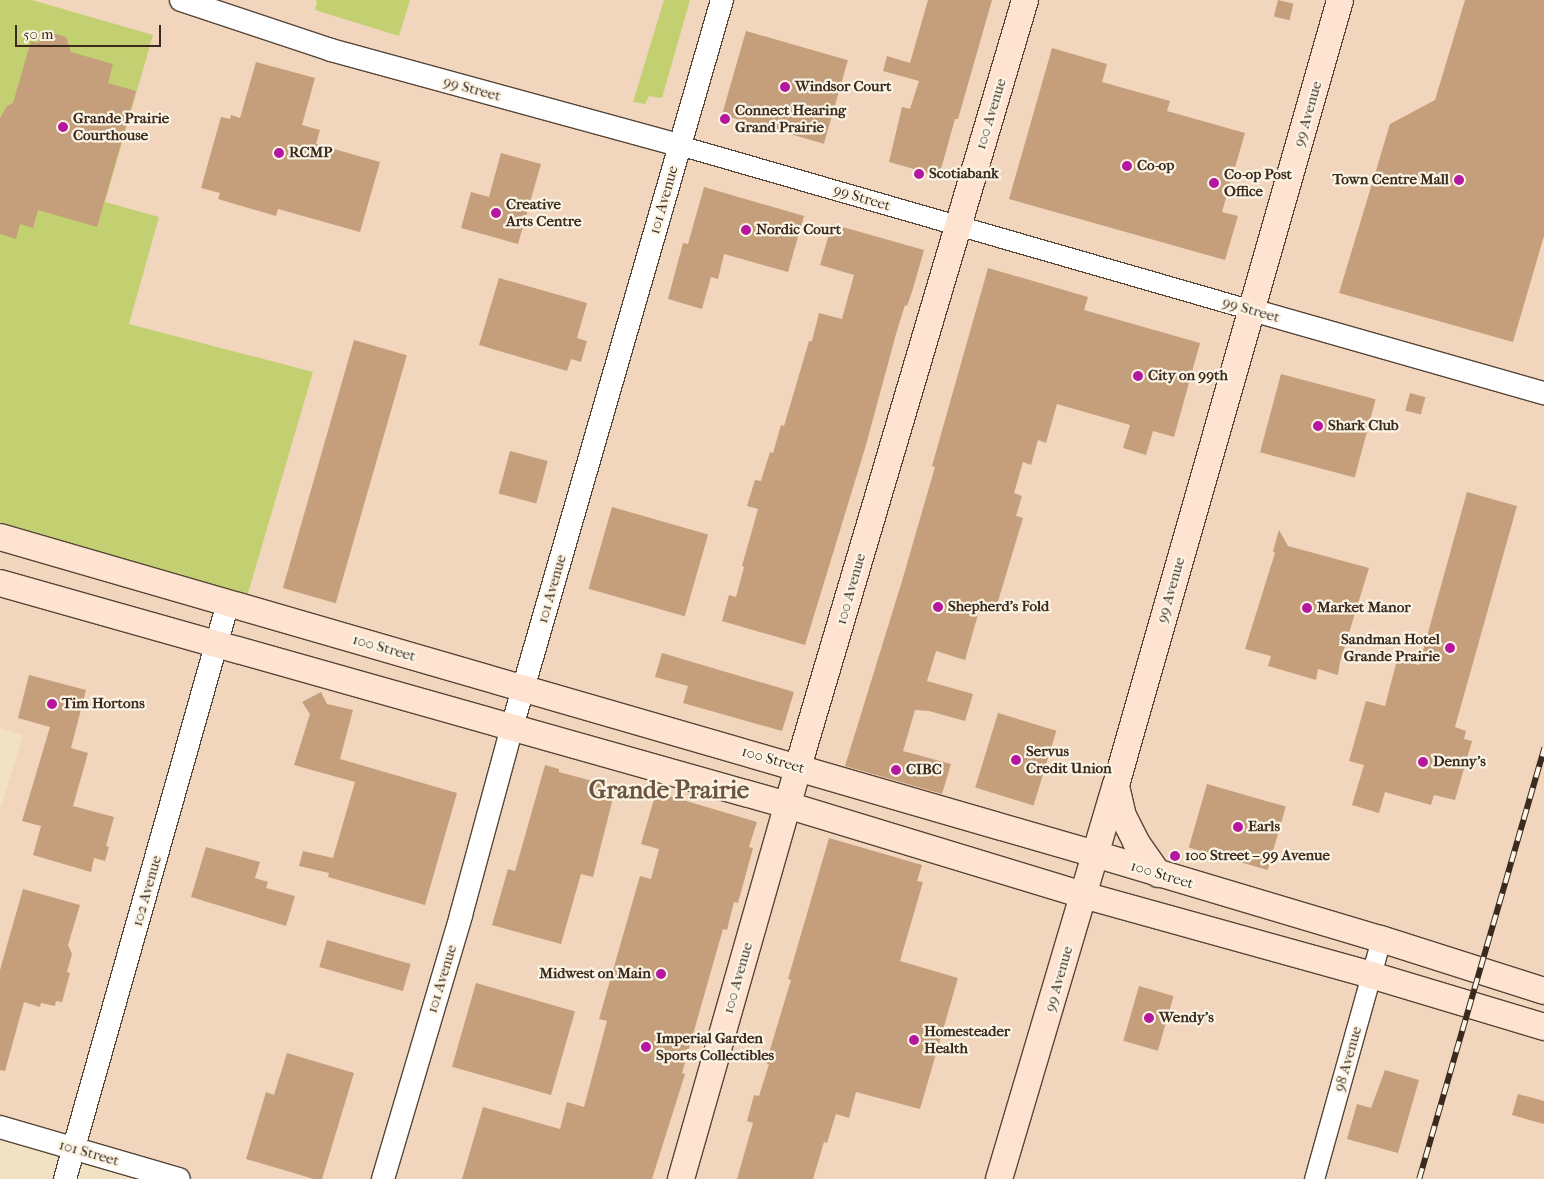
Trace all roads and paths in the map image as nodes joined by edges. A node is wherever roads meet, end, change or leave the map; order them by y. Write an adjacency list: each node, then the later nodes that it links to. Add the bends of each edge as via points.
1 (180, 0): 5 (street, 99 Street, via 331,50)
2 (722, 0): 5 (street, 101 Avenue)
3 (1025, 0): 6 (main road, 100 Avenue)
4 (1340, 0): 7 (main road, 99 Avenue)
5 (679, 145): 6 (street, 99 Street); 13 (street, 101 Avenue)
6 (958, 226): 7 (street, 99 Street); 15 (main road, 100 Avenue)
7 (1252, 310): 8 (street, 99 Street); 16 (main road, 99 Avenue)
8 (1544, 393)
9 (0, 537): 11 (main road, 100 Street)
10 (0, 583): 12 (main road)
11 (228, 603): 12 (street, 102 Avenue); 13 (main road, 100 Street)
12 (217, 646): 14 (main road); 26 (street, 102 Avenue)
13 (523, 688): 14 (street, 101 Avenue); 15 (main road, 100 Street)
14 (512, 727): 17 (main road); 29 (street, 101 Avenue, via 461,915)
15 (798, 768): 17 (main road, 100 Avenue); 18 (main road, 100 Street)
16 (1116, 785): 18 (main road, 99 Avenue); 19 (main road, via 1123,816)
17 (787, 805): 20 (main road); 30 (main road, 100 Avenue)
18 (1095, 854): 19 (main road, 100 Street); 20 (main road, 99 Avenue)
19 (1158, 874): 21 (main road, 100 Street)
20 (1084, 894): 22 (main road); 31 (main road, 99 Avenue)
21 (1381, 939): 22 (street, 98 Avenue); 23 (main road, 100 Street)
22 (1371, 975): 24 (main road); 32 (street, 98 Avenue)
23 (1544, 991)
24 (1544, 1027)
25 (0, 1127): 26 (street, 101 Street)
26 (74, 1149): 27 (street, 102 Avenue); 28 (street, 101 Street)
27 (65, 1179)
28 (179, 1179)
29 (382, 1179)
30 (681, 1179)
31 (999, 1179)
32 (1314, 1179)

